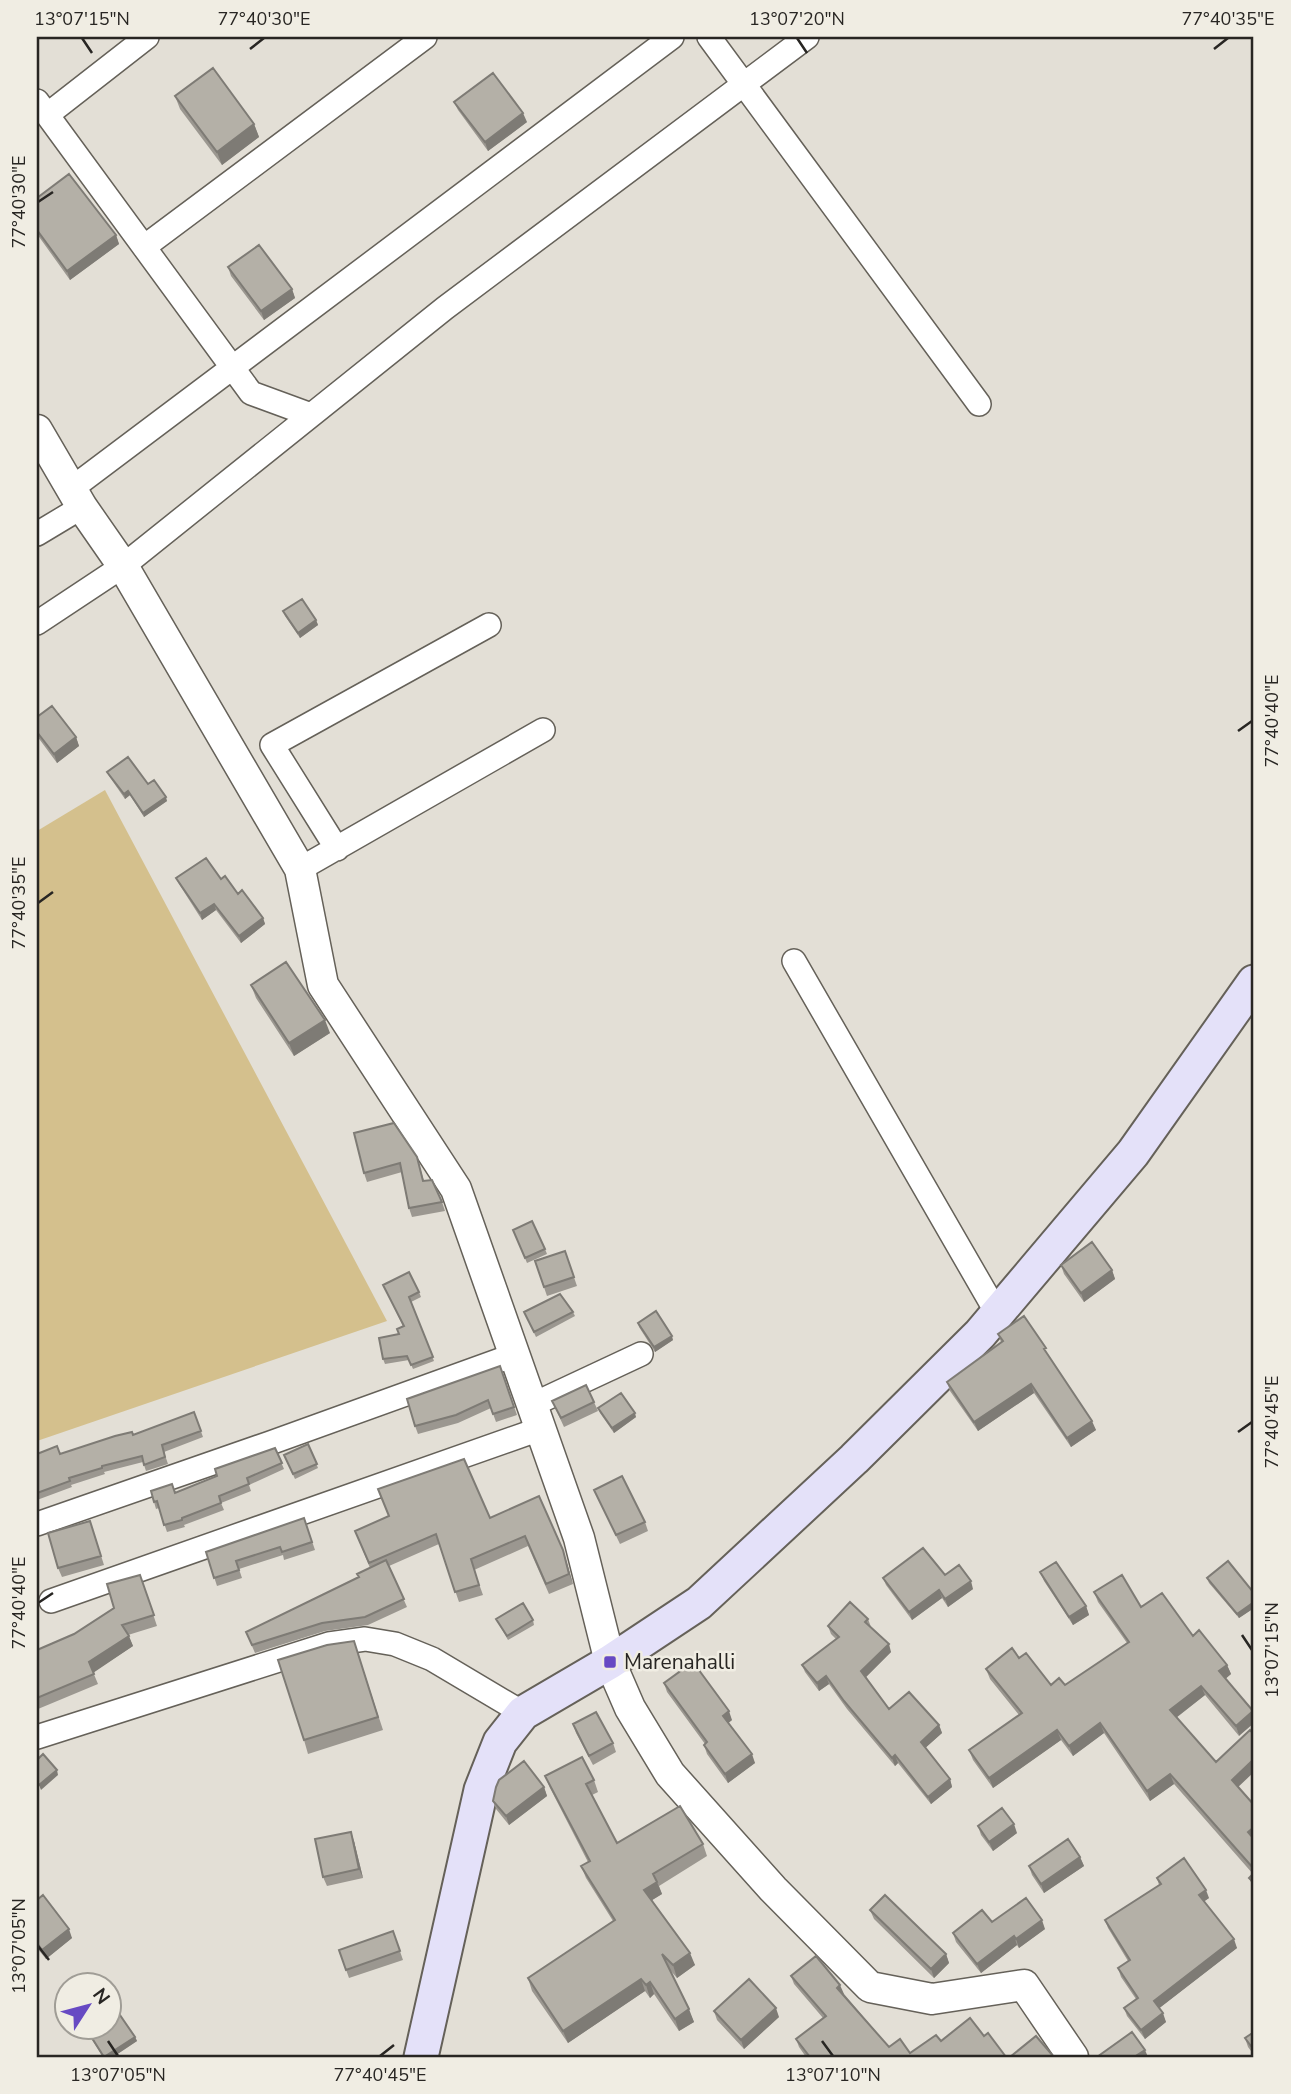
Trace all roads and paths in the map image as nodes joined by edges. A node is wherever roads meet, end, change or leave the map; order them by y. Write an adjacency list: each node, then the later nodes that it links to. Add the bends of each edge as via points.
1 (147, 37): 7 (street)
2 (425, 37): 8 (street)
3 (672, 37): 9 (street)
4 (709, 37): 6 (street)
5 (807, 37): 6 (street)
6 (744, 84): 10 (street); 11 (street, via 444,308)
7 (42, 108): 8 (street)
8 (144, 247): 9 (street)
9 (233, 369): 11 (street, via 251,393); 13 (street)
10 (979, 404)
11 (311, 415): 15 (street)
12 (37, 430): 13 (street)
13 (77, 498): 14 (street); 15 (street)
14 (37, 534)
15 (123, 566): 16 (street); 20 (street)
16 (37, 623)
17 (489, 625): 19 (street, via 272,744)
18 (543, 730): 19 (street)
19 (337, 849): 20 (street)
20 (300, 869): 25 (street, via 323,985 456,1189)
21 (794, 961): 23 (street)
22 (1254, 982): 23 (main road, via 1133,1153)
23 (997, 1313): 29 (main road, via 854,1459 699,1603)
24 (641, 1354): 26 (street)
25 (514, 1355): 26 (street); 27 (street)
26 (536, 1417): 28 (street); 29 (street, via 579,1538)
27 (37, 1524)
28 (51, 1601)
29 (610, 1662): 30 (main road); 33 (street, via 630,1708 670,1774 773,1889 870,1987 932,1999 1024,1985)
30 (523, 1713): 31 (street, via 432,1659 395,1644 365,1639 329,1644); 32 (main road, via 500,1742 481,1790)
31 (37, 1737)
32 (421, 2057)
33 (1073, 2057)

